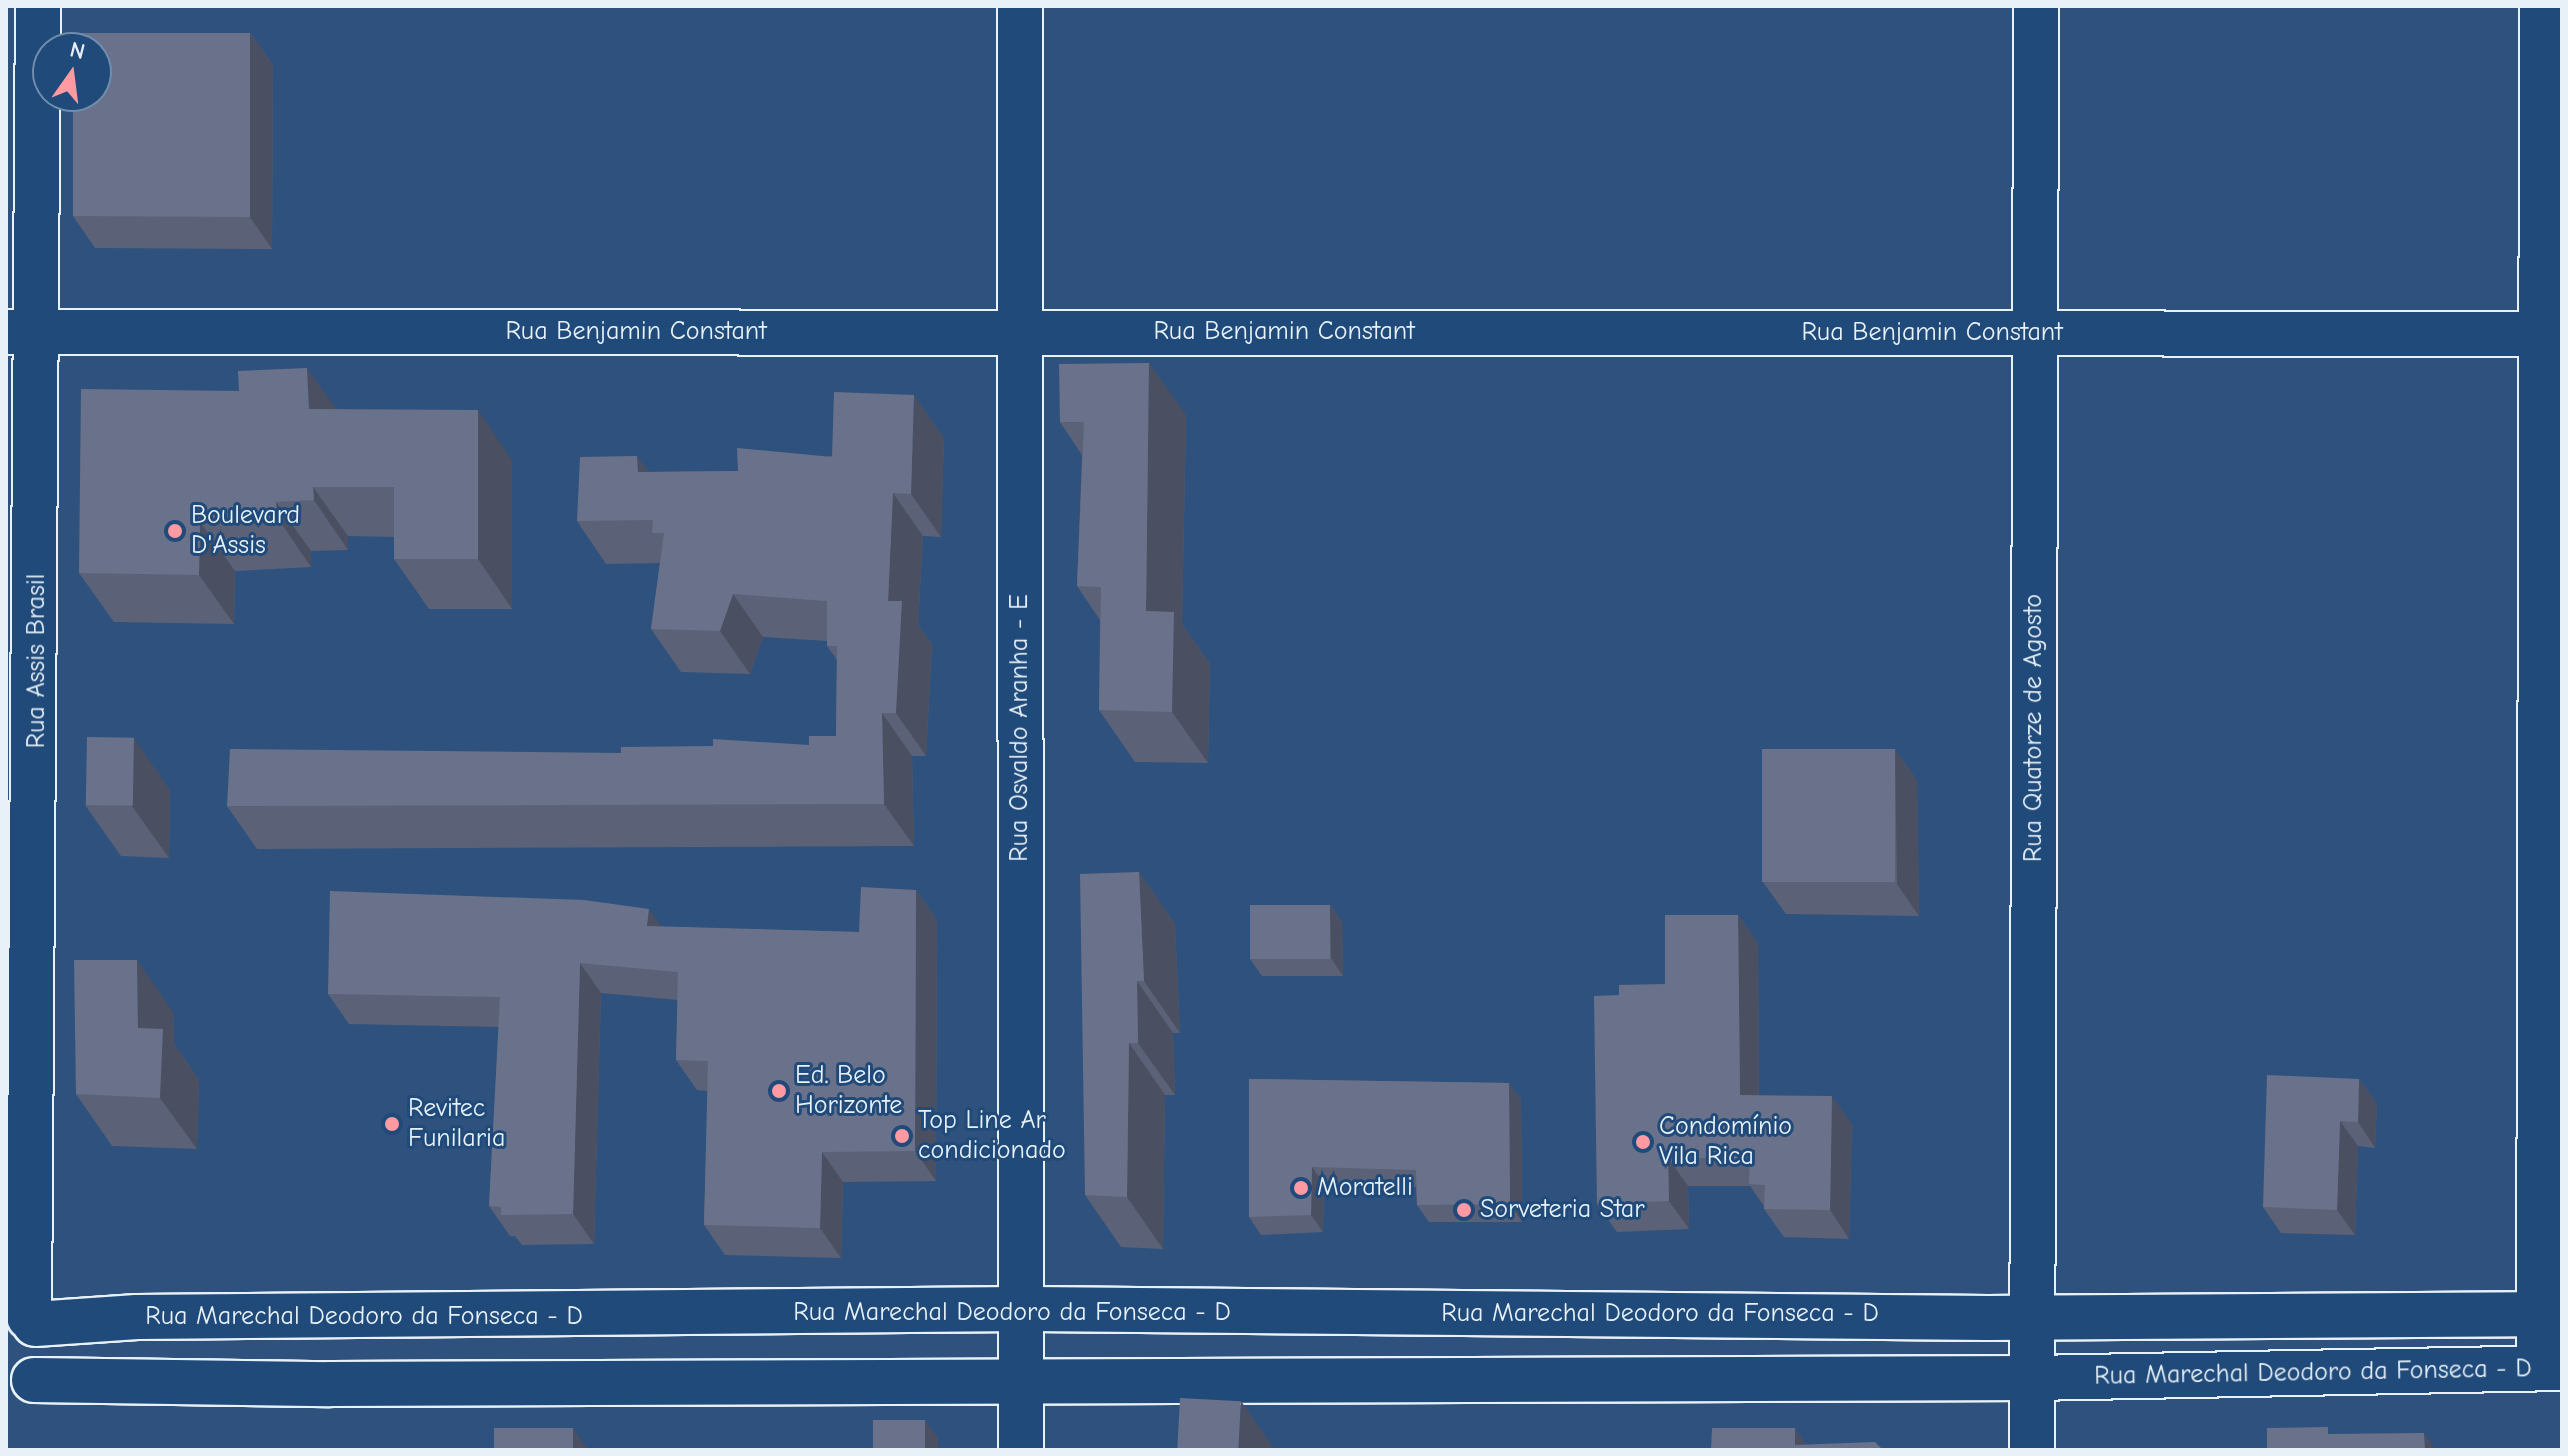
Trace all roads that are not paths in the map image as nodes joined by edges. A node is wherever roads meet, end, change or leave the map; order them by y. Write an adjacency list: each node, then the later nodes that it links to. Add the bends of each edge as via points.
1 (38, 6): 5 (street, Rua Assis Brasil)
2 (1020, 6): 6 (street, Rua Osvaldo Aranha - E)
3 (2036, 6): 7 (street, Rua Quatorze de Agosto)
4 (2542, 6): 8 (street)
5 (22, 332): 6 (street, Rua Benjamin Constant); 11 (street, Rua Assis Brasil)
6 (1020, 332): 7 (street, Rua Benjamin Constant); 9 (street, Rua Osvaldo Aranha - E)
7 (2035, 334): 8 (street, Rua Benjamin Constant); 14 (street, Rua Quatorze de Agosto)
8 (2552, 334): 10 (street)
9 (1020, 1309): 13 (street, Rua Marechal Deodoro da Fonseca - D); 14 (street, Rua Marechal Deodoro da Fonseca - D); 19 (street, Rua Osvaldo Aranha - E)
10 (2551, 1314): 12 (street, Rua Marechal Deodoro da Fonseca - D); 15 (street)
11 (23, 1316): 13 (street, Rua Marechal Deodoro da Fonseca - D); 20 (street, Rua Assis Brasil, via 44,1342 44,1362)
12 (2308, 1316): 14 (street, Rua Marechal Deodoro da Fonseca - D); 16 (street)
13 (538, 1317): 18 (street)
14 (2029, 1317): 17 (street, Rua Quatorze de Agosto)
15 (2551, 1368): 16 (street, Rua Marechal Deodoro da Fonseca - D)
16 (2310, 1375): 17 (street, Rua Marechal Deodoro da Fonseca - D)
17 (2048, 1378): 19 (street, Rua Marechal Deodoro da Fonseca - D); 22 (street, Rua Quatorze de Agosto)
18 (540, 1379): 19 (street); 20 (street)
19 (1020, 1381): 21 (street, Rua Osvaldo Aranha - E)
20 (20, 1387)
21 (1021, 1450)
22 (2032, 1450)

